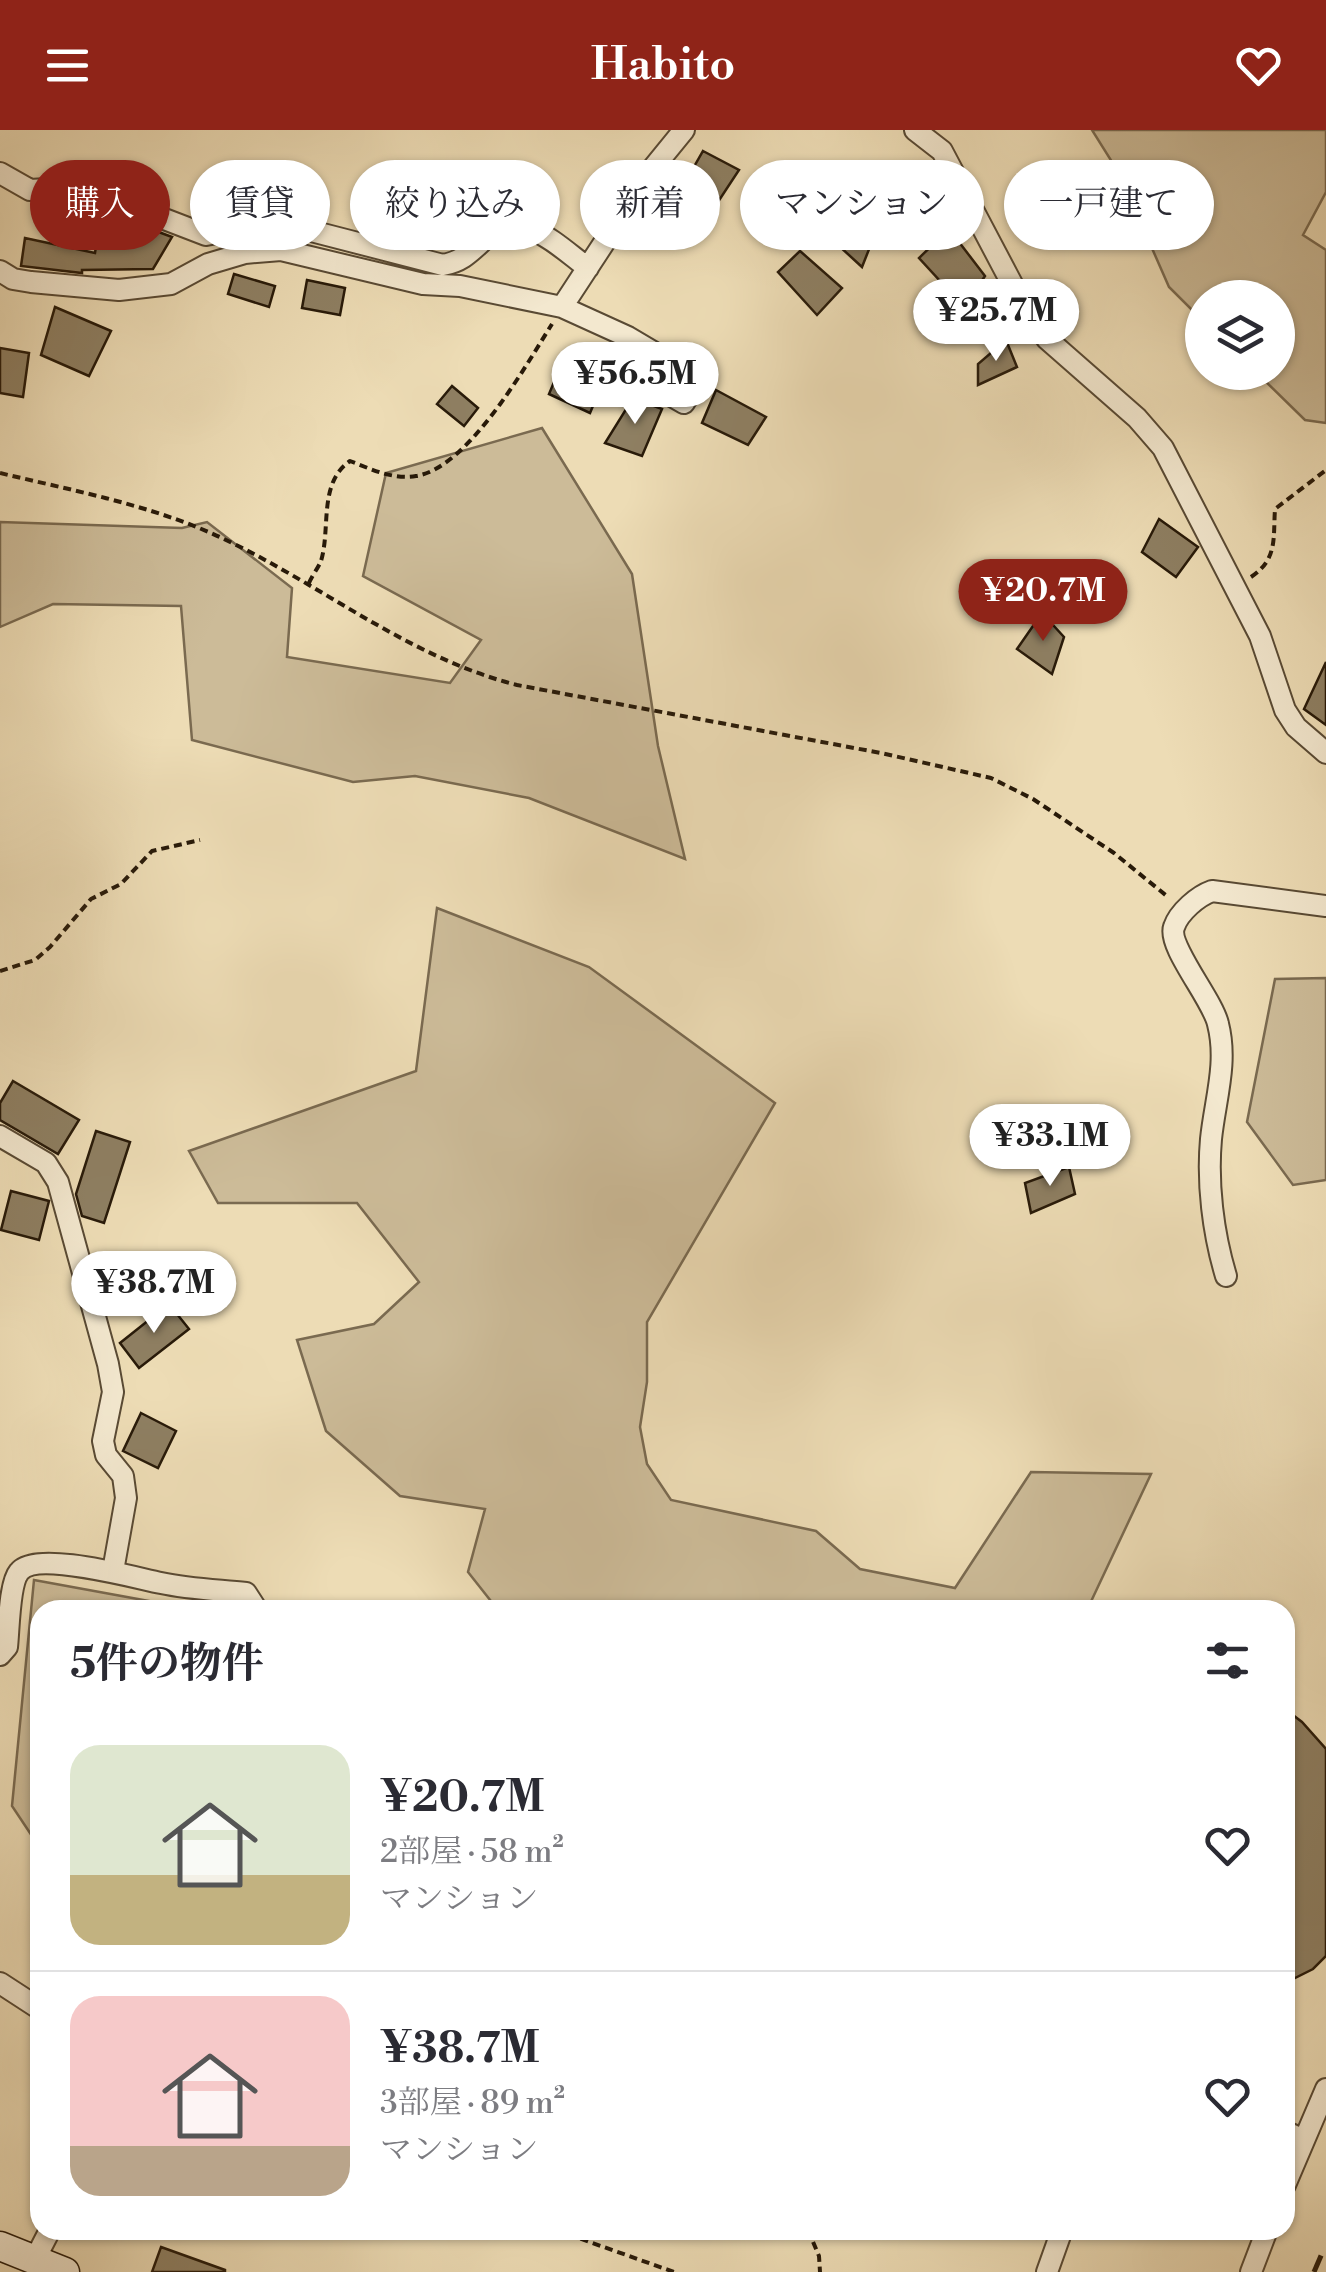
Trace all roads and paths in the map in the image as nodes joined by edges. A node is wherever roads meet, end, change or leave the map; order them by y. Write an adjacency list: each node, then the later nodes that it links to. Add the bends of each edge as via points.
1 (684, 130): 4 (street)
2 (916, 130): 11 (street, via 942,151 1047,339 1163,448)
3 (0, 173): 4 (street, via 30,190 81,187 206,236 288,225 442,265 462,261 506,224 530,228)
4 (588, 268): 6 (street)
5 (0, 271): 6 (street, via 31,282 119,290 170,284 208,264 281,250)
6 (562, 308): 7 (street, via 628,336 699,379 684,402); 10 (path, via 500,404 444,466 416,476 386,475 350,461 338,469 320,561)
7 (666, 392)
8 (1326, 470): 11 (path, via 1275,509 1272,556)
9 (0, 472): 10 (path, via 224,538)
10 (308, 584): 14 (path, via 430,656 474,674 991,778 1114,853)
11 (1234, 588): 12 (street, via 1260,636 1284,710)
12 (1326, 752)
13 (200, 840): 16 (path, via 152,851 121,884 91,899 34,960)
14 (1155, 886)
15 (1326, 906): 18 (street, via 1212,890 1174,928 1173,941 1218,1022 1222,1070 1210,1144 1212,1203)
16 (0, 972)
17 (0, 1136): 19 (street, via 46,1163 58,1182 108,1364 114,1392 103,1441 126,1498)
18 (1226, 1276)
19 (113, 1571): 20 (street, via 246,1593); 21 (street, via 23,1567 15,1576 8,1647)
20 (251, 1600)
21 (0, 1656)
22 (0, 1983): 23 (street)
23 (30, 2002)
24 (1326, 2089): 25 (street)
25 (1295, 2131)
26 (40, 2240): 31 (street)
27 (584, 2240): 33 (path)
28 (812, 2240): 34 (path)
29 (1058, 2240): 35 (street)
30 (1263, 2240): 36 (street)
31 (20, 2259): 32 (street)
32 (65, 2272)
33 (674, 2272)
34 (820, 2272)
35 (1046, 2272)
36 (1251, 2272)

